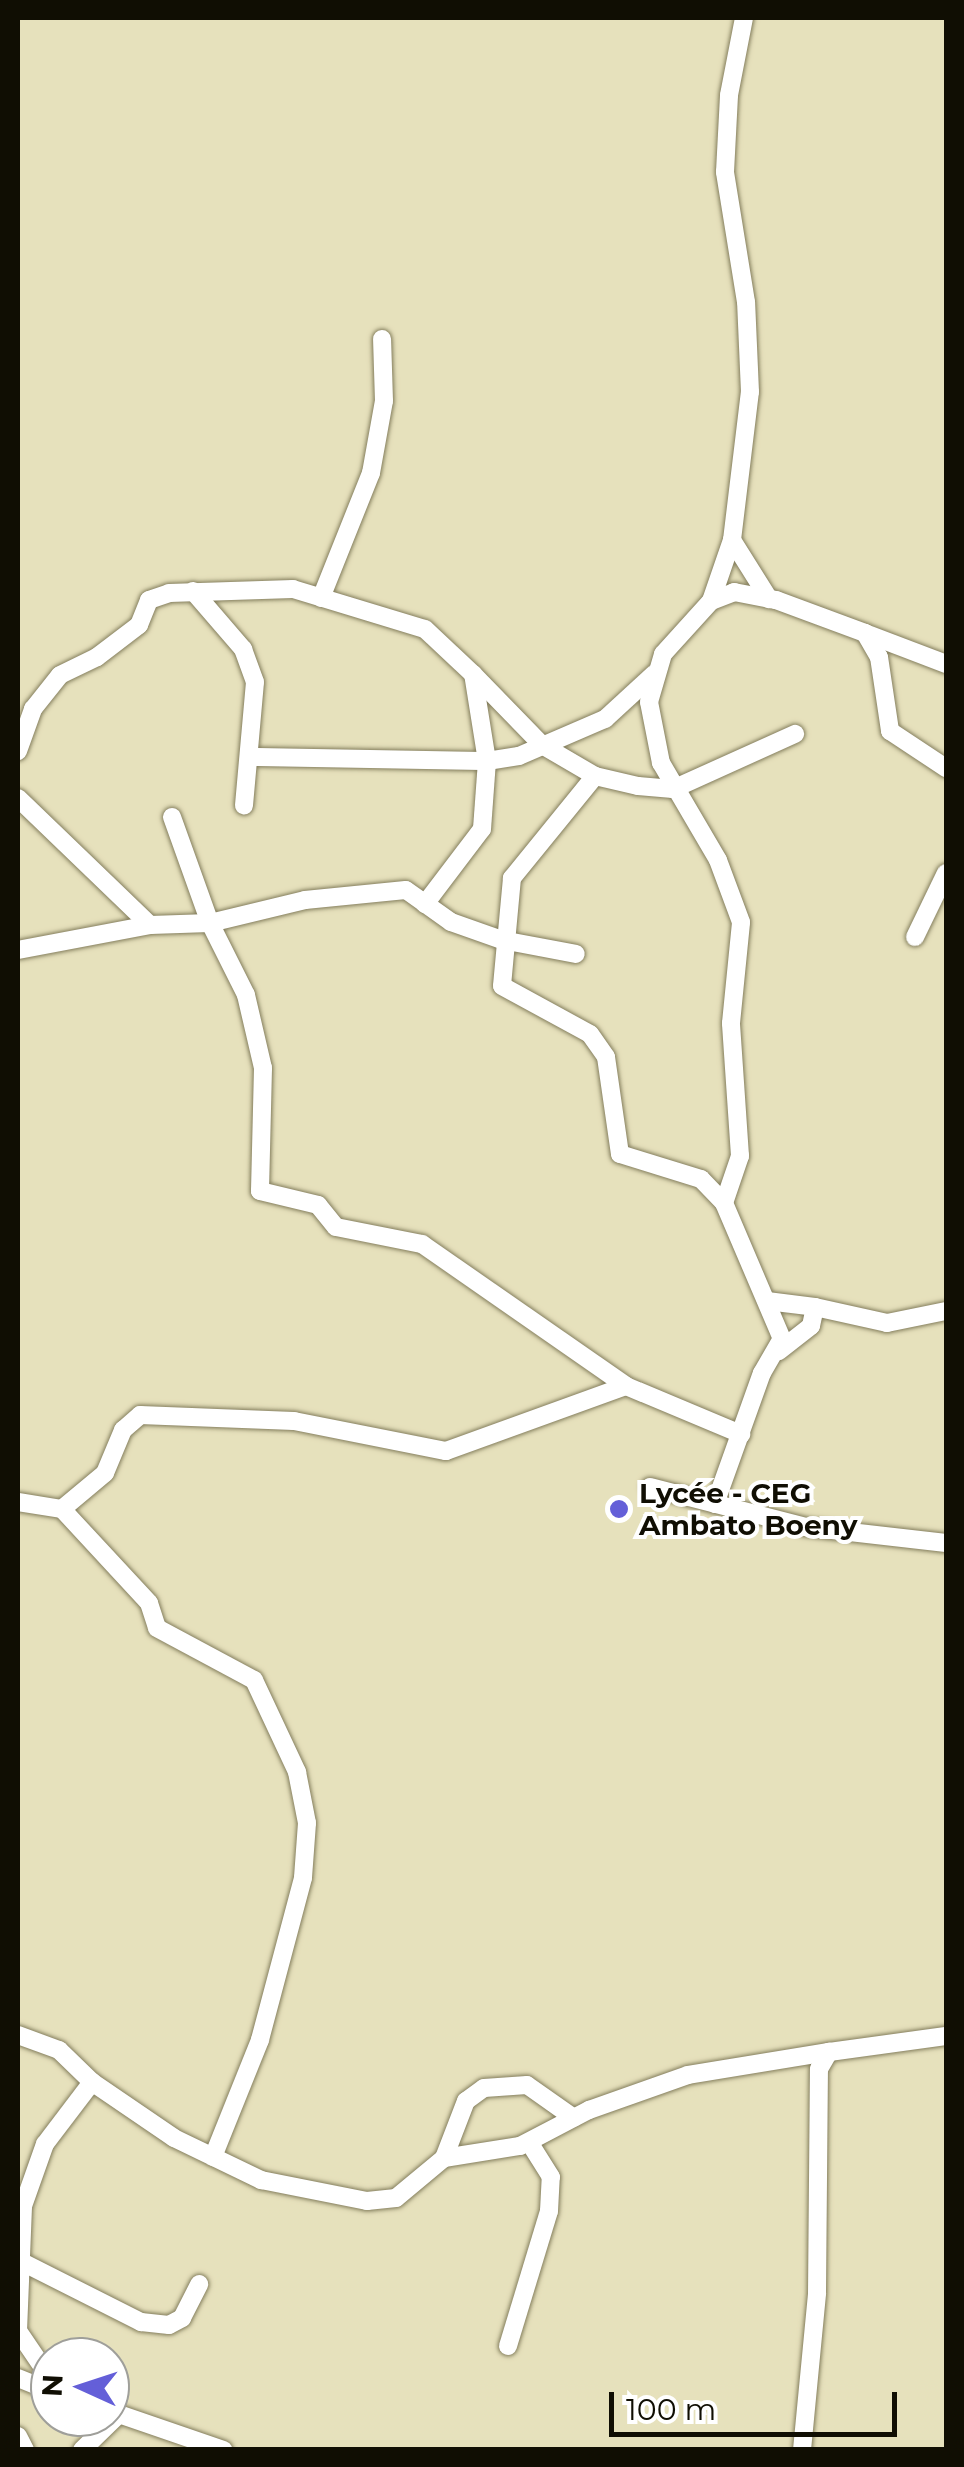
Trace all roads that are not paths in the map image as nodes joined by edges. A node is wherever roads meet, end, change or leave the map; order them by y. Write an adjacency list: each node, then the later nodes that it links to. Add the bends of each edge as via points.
1 (744, 18): 3 (street, via 729,94 725,172 746,302 750,392)
2 (382, 339): 5 (street, via 384,401 370,474)
3 (732, 540): 6 (street); 7 (street)
4 (193, 591): 5 (street, via 252,586); 14 (street, via 149,600 138,625 60,675 33,709); 15 (street, via 244,649 255,682)
5 (320, 598): 11 (street, via 425,629)
6 (769, 599): 7 (street, via 734,592); 8 (street)
7 (711, 602): 10 (street, via 674,640)
8 (865, 633): 9 (street); 17 (street, via 878,657 890,732)
9 (946, 664)
10 (658, 670): 13 (street, via 604,719); 19 (street, via 649,702)
11 (473, 674): 13 (street); 16 (street)
12 (795, 734): 19 (street)
13 (542, 745): 16 (street); 18 (street)
14 (18, 751)
15 (253, 757): 16 (street); 21 (street)
16 (486, 761): 24 (street, via 482,829)
17 (946, 768)
18 (595, 776): 19 (street); 28 (street, via 512,878)
19 (673, 789): 31 (street, via 718,860 741,922 731,1023 740,1156)
20 (18, 798): 26 (street)
21 (244, 806)
22 (172, 817): 25 (street)
23 (946, 872): 27 (street)
24 (426, 904): 25 (street, via 406,890 305,900); 28 (street, via 451,922)
25 (210, 923): 26 (street); 36 (street, via 246,995 263,1068 260,1191 318,1205 336,1227 422,1244)
26 (150, 925): 29 (street)
27 (916, 937)
28 (502, 940): 30 (street); 31 (street, via 502,986 590,1034 606,1057 620,1154 701,1179)
29 (18, 950)
30 (576, 954)
31 (724, 1203): 32 (street)
32 (767, 1301): 33 (street); 35 (street, via 782,1340)
33 (815, 1307): 34 (street, via 886,1323); 35 (street, via 810,1326)
34 (946, 1312)
35 (778, 1351): 37 (street, via 762,1373)
36 (626, 1386): 37 (street); 41 (street, via 446,1450 294,1421 140,1415 123,1430 105,1473)
37 (741, 1434): 40 (street)
38 (650, 1488): 40 (street)
39 (18, 1502): 41 (street)
40 (715, 1504): 42 (street, via 806,1527)
41 (62, 1509): 49 (street, via 148,1603 156,1628 254,1680 297,1772 307,1823 287,1953)
42 (946, 1544)
43 (18, 2035): 46 (street, via 59,2050)
44 (946, 2036): 45 (street)
45 (829, 2052): 47 (street, via 688,2075); 60 (street, via 819,2068 817,2294)
46 (92, 2082): 49 (street); 51 (street, via 45,2144)
47 (574, 2118): 48 (street); 50 (street, via 528,2086 484,2088 466,2101)
48 (529, 2142): 50 (street); 55 (street, via 550,2177 549,2211)
49 (213, 2157): 50 (street, via 261,2180 367,2201 396,2198)
50 (444, 2158)
51 (22, 2192): 52 (street)
52 (20, 2261): 53 (street, via 141,2322 169,2326 182,2318); 54 (street)
53 (199, 2284)
54 (18, 2333)
55 (508, 2346)
56 (130, 2418): 59 (street)
57 (18, 2436): 58 (street)
58 (26, 2450)
59 (223, 2450)
60 (802, 2450)

